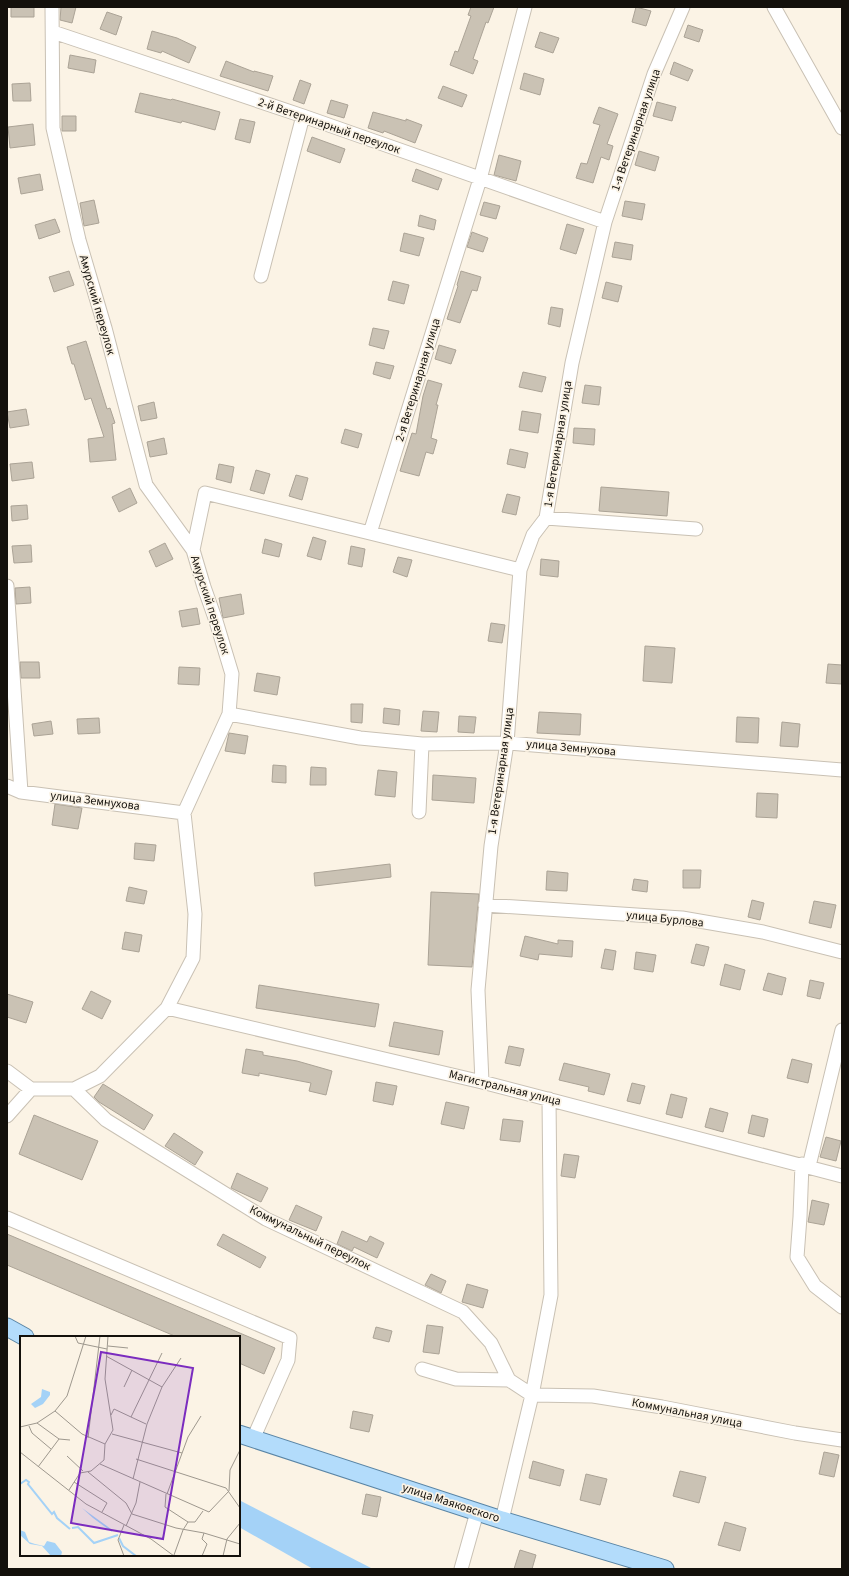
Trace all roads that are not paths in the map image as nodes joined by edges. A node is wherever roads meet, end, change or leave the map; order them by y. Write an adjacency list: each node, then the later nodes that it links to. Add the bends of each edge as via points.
1 (52, 7): 5 (street, Амурский переулок)
2 (525, 7): 8 (street, 2-я Ветеринарная улица)
3 (683, 7): 9 (street, 1-я Ветеринарная улица, via 654,74)
4 (774, 7): 7 (street)
5 (53, 32): 6 (street, 2-й Ветеринарный переулок); 14 (street, Амурский переулок, via 54,128 79,240 146,485)
6 (303, 116): 8 (street, 2-й Ветеринарный переулок); 10 (street)
7 (842, 128)
8 (480, 179): 9 (street, 2-й Ветеринарный переулок); 13 (street, 2-я Ветеринарная улица)
9 (605, 222): 11 (street, 1-я Ветеринарная улица, via 572,363)
10 (261, 276)
11 (546, 518): 12 (street); 15 (street, 1-я Ветеринарная улица, via 533,535)
12 (696, 530)
13 (370, 534): 14 (street, via 205,493); 15 (street)
14 (193, 550): 17 (street, Амурский переулок, via 232,674)
15 (520, 570): 18 (street, 1-я Ветеринарная улица)
16 (7, 586): 22 (street)
17 (229, 714): 19 (street, улица Земнухова, via 360,738); 24 (street, Амурский переулок)
18 (507, 743): 19 (street, улица Земнухова); 20 (street, улица Земнухова); 25 (street, 1-я Ветеринарная улица)
19 (422, 744): 23 (street)
20 (842, 770)
21 (7, 786): 22 (street, улица Земнухова)
22 (22, 792): 24 (street, улица Земнухова)
23 (419, 812)
24 (184, 813): 27 (street, via 195,914 193,958)
25 (485, 905): 26 (street, улица Бурлова, via 682,918 763,932); 30 (street, 1-я Ветеринарная улица, via 478,990)
26 (842, 952)
27 (167, 1008): 30 (street, Магистральная улица); 32 (street, via 100,1076)
28 (842, 1030): 35 (street)
29 (7, 1071): 31 (street)
30 (482, 1082): 33 (street, Магистральная улица)
31 (31, 1089): 32 (street); 34 (street)
32 (74, 1089): 42 (street, Коммунальный переулок, via 106,1120 266,1219 463,1312 491,1343)
33 (549, 1099): 35 (street, Магистральная улица); 43 (street, via 551,1295)
34 (7, 1116)
35 (806, 1165): 36 (street, Магистральная улица); 38 (street, via 797,1257 815,1286)
36 (842, 1176)
37 (7, 1218): 44 (street, via 290,1338 288,1360)
38 (842, 1307)
39 (7, 1327): 40 (main road)
40 (23, 1336)
41 (422, 1369): 42 (street, via 456,1379)
42 (509, 1380): 43 (street)
43 (532, 1395): 45 (street, Коммунальная улица, via 593,1396); 47 (street)
44 (246, 1436): 46 (main road, улица Маяковского)
45 (842, 1440)
46 (477, 1512): 47 (main road, улица Маяковского); 48 (street)
47 (502, 1520): 49 (main road, улица Маяковского)
48 (461, 1569)
49 (665, 1569)

